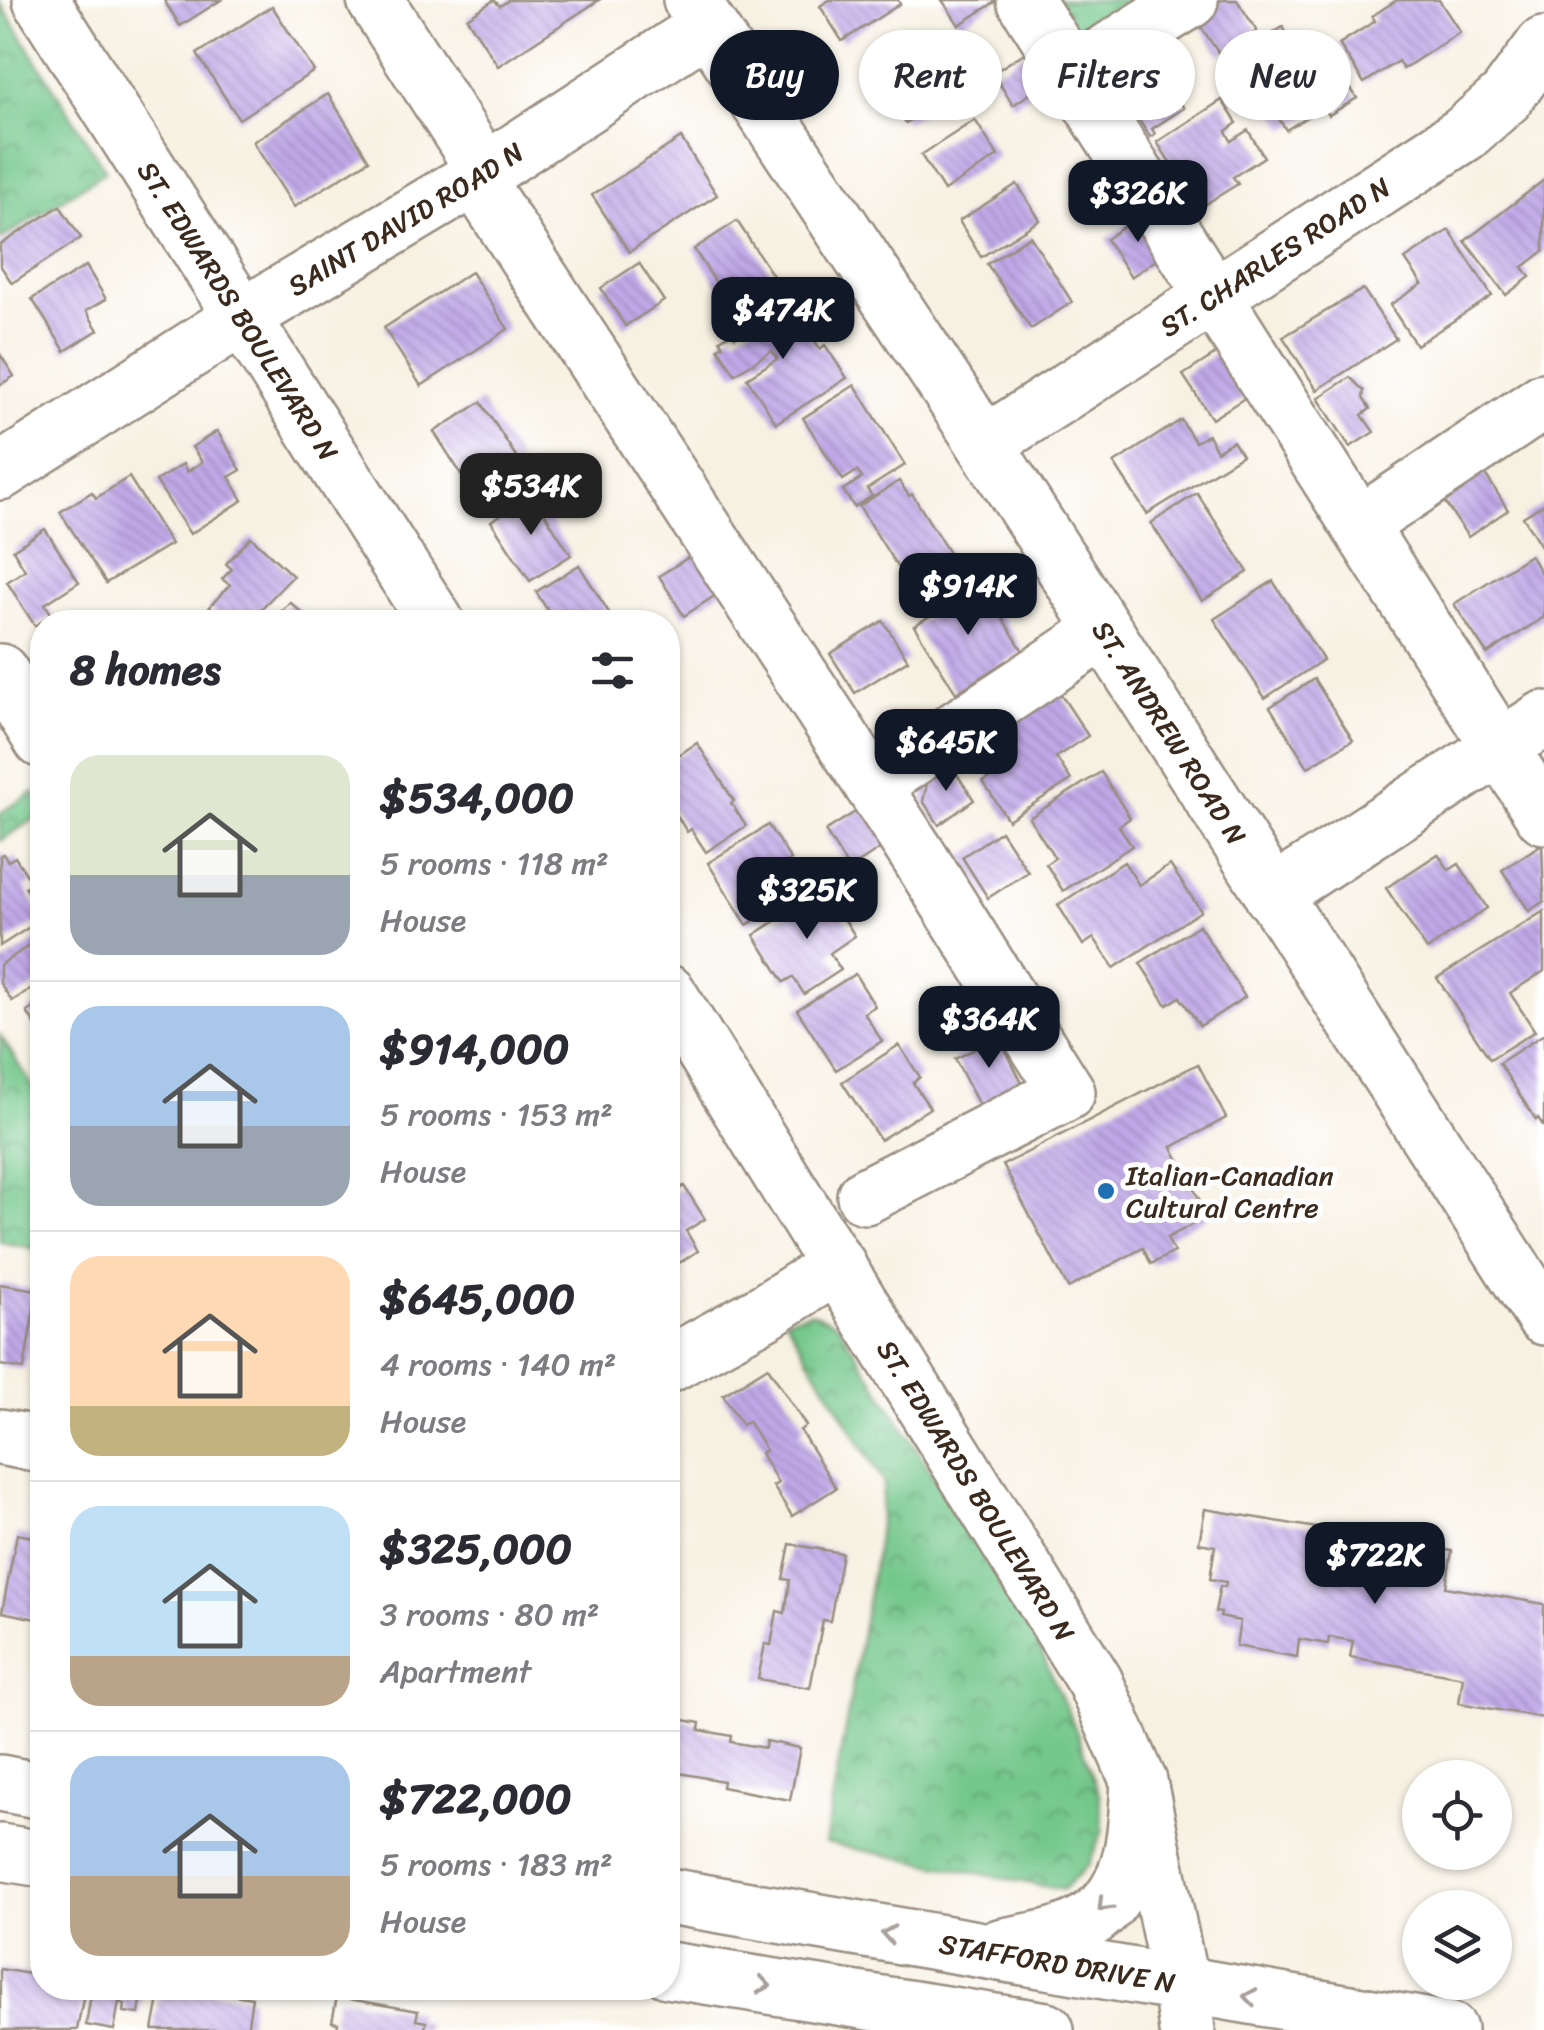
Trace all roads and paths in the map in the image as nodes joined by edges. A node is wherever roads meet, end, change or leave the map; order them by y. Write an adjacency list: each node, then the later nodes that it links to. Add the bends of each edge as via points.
1 (41, 0): 12 (street, ST. EDWARDS BOULEVARD N)
2 (375, 0): 10 (street)
3 (1025, 0): 6 (street)
4 (1190, 0): 7 (street)
5 (699, 13): 10 (street, SAINT DAVID ROAD N); 14 (street, ST. ANDREW ROAD N)
6 (1044, 30)
7 (1142, 30)
8 (1544, 45): 11 (street, ST. CHARLES ROAD N, via 1506,97 1464,134)
9 (1101, 120): 11 (street)
10 (480, 174): 12 (street, SAINT DAVID ROAD N); 22 (street)
11 (1214, 297): 14 (street, ST. CHARLES ROAD N); 16 (street)
12 (244, 316): 15 (street, SAINT DAVID ROAD N); 17 (street, ST. EDWARDS BOULEVARD N)
13 (1544, 401): 16 (street)
14 (984, 444): 18 (street, ST. ANDREW ROAD N)
15 (0, 472)
16 (1359, 525): 21 (street)
17 (428, 610)
18 (1104, 631): 22 (street); 24 (street, ST. ANDREW ROAD N)
19 (0, 672): 20 (street)
20 (30, 721)
21 (1522, 733): 23 (street); 24 (street)
22 (872, 785): 26 (street, via 1067,1092)
23 (1544, 816)
24 (1272, 895): 28 (street, ST. ANDREW ROAD N)
25 (680, 1012): 27 (street, ST. EDWARDS BOULEVARD N)
26 (865, 1196)
27 (838, 1266): 29 (street); 32 (street, ST. EDWARDS BOULEVARD N, via 1095,1682)
28 (1544, 1317)
29 (680, 1358)
30 (0, 1437): 31 (street)
31 (30, 1442)
32 (1139, 1782): 38 (street, one-way to 38, via 1124,1884 1097,1915 1064,1933); 40 (street, ST. EDWARDS BOULEVARD N)
33 (0, 1784): 34 (street)
34 (30, 1789)
35 (0, 1852): 36 (street)
36 (30, 1857)
37 (680, 1898): 38 (street, STAFFORD DRIVE N, one-way to 37)
38 (984, 1950): 40 (street, STAFFORD DRIVE N)
39 (680, 1972): 41 (street, one-way to 41)
40 (1184, 2008): 42 (street, STAFFORD DRIVE N, one-way to 40)
41 (1046, 2030)
42 (1450, 2030)

